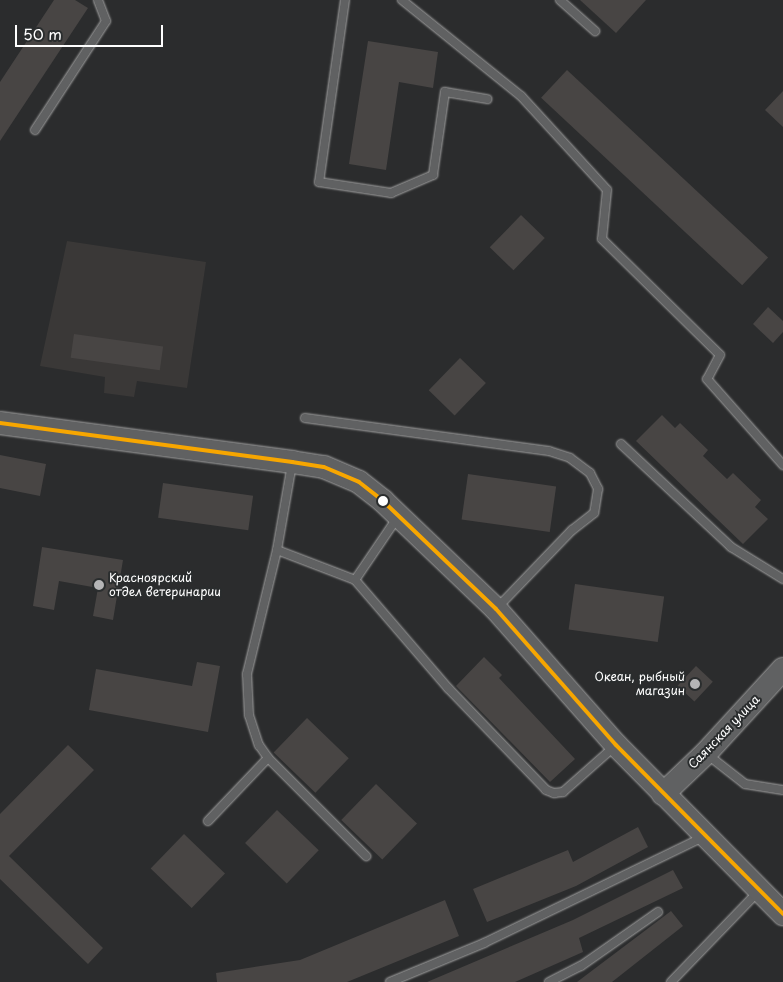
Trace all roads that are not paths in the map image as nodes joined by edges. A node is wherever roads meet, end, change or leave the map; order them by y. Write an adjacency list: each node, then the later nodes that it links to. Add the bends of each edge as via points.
1 (98, 0): 7 (lane, via 106,21)
2 (346, 0): 6 (lane, via 319,182 391,193 433,174 445,92)
3 (402, 0): 12 (lane, via 521,96 607,190 602,239 720,355 707,379)
4 (560, 0): 5 (lane)
5 (595, 31)
6 (487, 99)
7 (35, 130)
8 (305, 418): 17 (lane, via 549,451 570,458 590,474 598,489 594,513 572,530)
9 (0, 423): 11 (main road)
10 (622, 444): 15 (lane, via 731,547)
11 (292, 462): 13 (main road, via 345,474 372,491); 14 (lane)
12 (783, 465)
13 (399, 516): 16 (lane); 17 (main road)
14 (277, 550): 16 (lane); 21 (lane, via 248,674 249,715 259,745)
15 (783, 579)
16 (355, 580): 19 (lane, via 448,688 546,790 563,792)
17 (496, 609): 19 (main road)
18 (783, 669): 20 (main road, Саянская улица)
19 (616, 745): 23 (main road)
20 (706, 753): 22 (lane, via 745,784); 23 (main road, Саянская улица)
21 (268, 758): 24 (lane); 26 (lane)
22 (783, 790)
23 (663, 794): 25 (main road)
24 (208, 821)
25 (705, 836): 27 (main road); 30 (lane, via 484,943)
26 (366, 856)
27 (759, 891): 29 (main road); 32 (lane)
28 (658, 912): 31 (lane, via 581,966)
29 (783, 914)
30 (390, 982)
31 (548, 982)
32 (671, 982)

